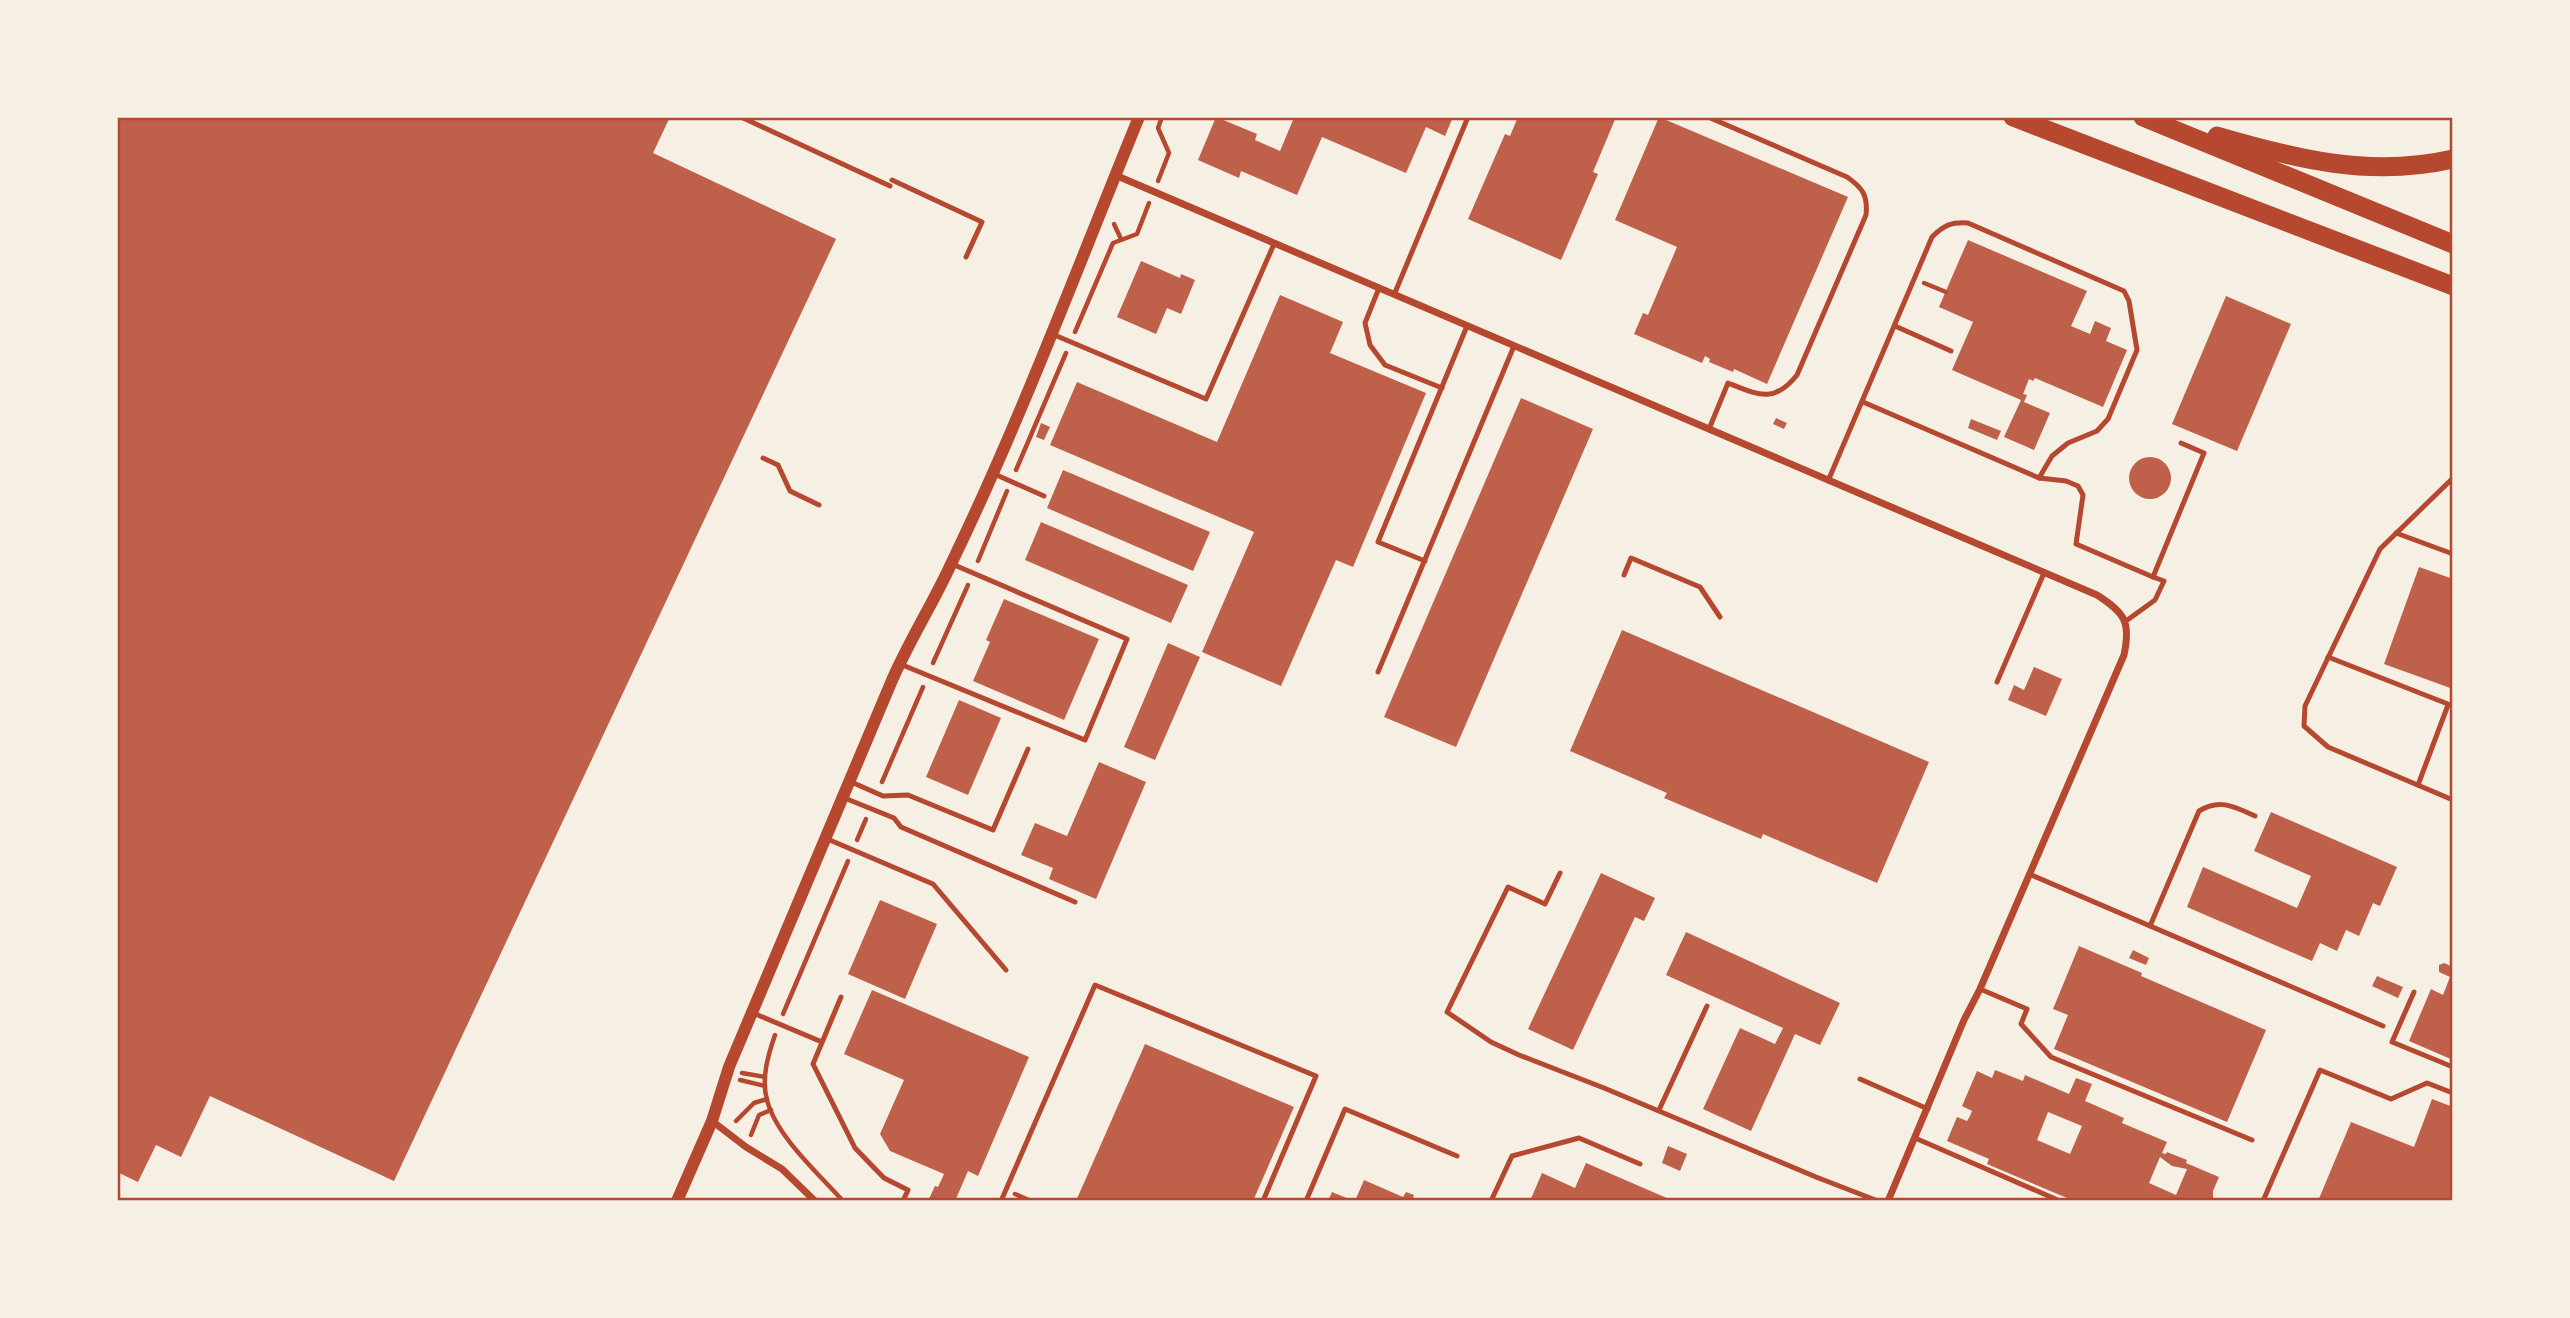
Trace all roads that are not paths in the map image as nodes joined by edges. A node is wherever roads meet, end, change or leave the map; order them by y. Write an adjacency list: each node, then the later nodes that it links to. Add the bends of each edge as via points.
1 (741, 117): 12 (lane, via 982,222)
2 (1139, 117): 9 (street)
3 (1468, 117): 15 (lane)
4 (1708, 117): 23 (lane, via 1847,177 1861,186 1868,201 1797,374 1788,386 1759,396 1728,383)
5 (2013, 117): 13 (highway)
6 (2143, 117): 11 (highway)
7 (2154, 117): 8 (highway, via 2285,156 2346,165 2370,168)
8 (2453, 159)
9 (1115, 175): 10 (street); 18 (street)
10 (1274, 244): 14 (street); 18 (lane, via 1206,398)
11 (2453, 244)
12 (966, 257)
13 (2453, 286)
14 (1379, 288): 15 (street); 21 (lane, via 1365,323 1370,345 1385,365)
15 (1394, 295): 16 (street)
16 (1467, 326): 19 (street); 21 (lane)
17 (1895, 326): 20 (lane); 22 (lane); 27 (lane, via 1933,237 1951,223 1968,223 2124,291 2137,350 2108,419 2097,431 2068,443 2052,456)
18 (1051, 334): 26 (street)
19 (1514, 346): 23 (street); 34 (lane)
20 (1951, 351)
21 (1442, 388): 34 (lane, via 1378,542)
22 (1863, 402): 27 (lane); 29 (lane)
23 (1709, 429): 29 (street)
24 (2181, 443): 38 (lane, via 2204,453)
25 (763, 458): 31 (lane, via 778,465 790,491)
26 (992, 473): 30 (lane); 35 (street)
27 (2039, 478): 38 (lane, via 2078,486 2082,495 2076,544)
28 (2453, 478): 32 (lane)
29 (1828, 481): 36 (street)
30 (1044, 496)
31 (819, 505)
32 (2396, 533): 33 (lane); 41 (lane, via 2380,549)
33 (2453, 554)
34 (1424, 561): 43 (lane)
35 (952, 564): 42 (street); 42 (lane, via 1128,639 1085,740)
36 (2044, 573): 40 (street, via 2116,607); 44 (lane)
37 (1624, 575): 39 (lane, via 1632,558 1700,587)
38 (2154, 577): 40 (lane, via 2164,581 2155,600)
39 (1720, 617)
40 (2126, 621): 54 (street, via 2124,655)
41 (2329, 657): 45 (lane); 48 (lane, via 2305,706 2304,726 2328,747)
42 (899, 663): 47 (street)
43 (1378, 672)
44 (1997, 682)
45 (2451, 705): 48 (lane)
46 (1028, 749): 47 (lane, via 993,830 908,795 883,796)
47 (849, 781): 49 (street)
48 (2418, 786): 50 (lane)
49 (842, 797): 52 (street); 55 (lane)
50 (2453, 800)
51 (2255, 816): 56 (lane, via 2218,803 2199,811)
52 (825, 838): 57 (lane, via 933,884); 62 (street)
53 (1560, 873): 69 (lane, via 1545,904 1508,887 1447,1012 1519,1055)
54 (2029, 874): 56 (lane); 58 (street)
55 (1074, 902)
56 (2150, 926): 63 (lane)
57 (1006, 970)
58 (1980, 989): 68 (street); 72 (lane, via 2027,1009 2021,1024 2051,1057)
59 (2414, 992): 65 (lane, via 2392,1042)
60 (841, 997): 64 (lane)
61 (1707, 1006): 69 (lane)
62 (753, 1013): 64 (lane); 70 (street)
63 (2382, 1026)
64 (822, 1042): 77 (lane, via 813,1064 855,1149 884,1178 908,1190)
65 (2453, 1067)
66 (1860, 1079): 68 (lane)
67 (2453, 1093): 85 (lane, via 2427,1083 2391,1099 2320,1070)
68 (1928, 1109): 71 (street)
69 (1659, 1110): 82 (lane)
70 (712, 1121): 75 (street); 76 (street, via 782,1169)
71 (1915, 1138): 83 (street); 84 (lane)
72 (2252, 1140)
73 (1457, 1156): 80 (lane, via 1345,1109)
74 (1640, 1164): 81 (lane, via 1579,1138 1512,1157)
75 (677, 1201)
76 (814, 1201)
77 (903, 1201)
78 (1001, 1201): 79 (lane, via 1095,985 1316,1076)
79 (1263, 1201)
80 (1306, 1201)
81 (1491, 1201)
82 (1878, 1201)
83 (1888, 1201)
84 (2060, 1201)
85 (2263, 1201)

